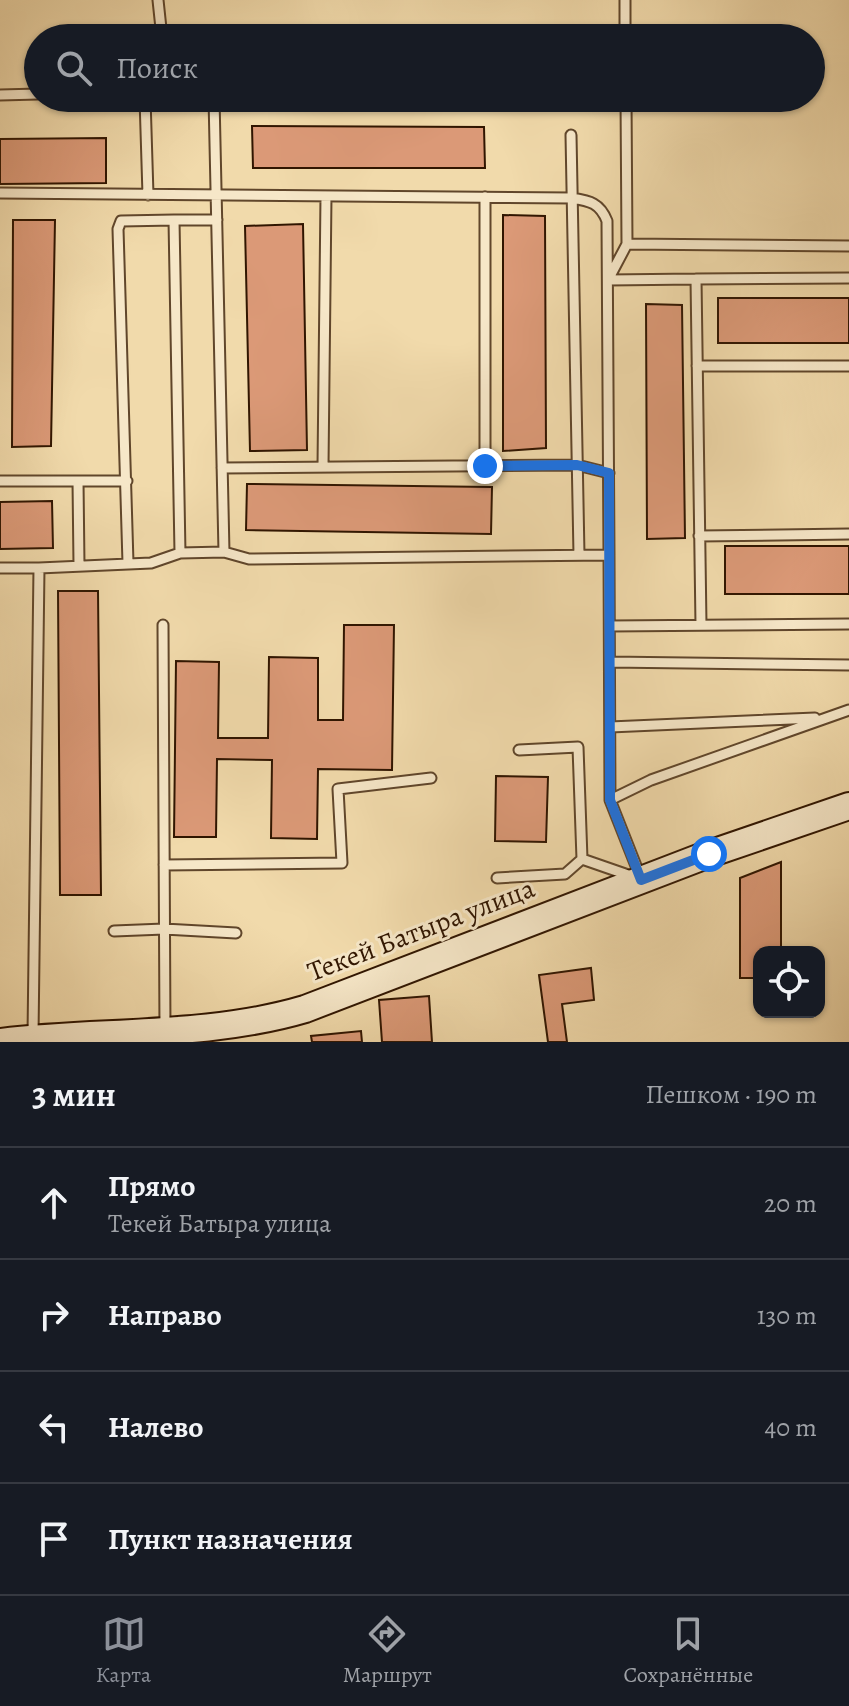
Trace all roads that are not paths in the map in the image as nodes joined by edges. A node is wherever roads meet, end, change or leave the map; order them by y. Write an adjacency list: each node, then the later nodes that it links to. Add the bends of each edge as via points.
1 (158, 0): 3 (lane)
2 (625, 0): 4 (lane)
3 (161, 24)
4 (625, 24)
5 (24, 94): 6 (lane)
6 (0, 95)
7 (145, 112): 12 (lane)
8 (215, 112): 13 (lane)
9 (626, 112): 19 (lane)
10 (571, 135): 16 (lane)
11 (0, 193): 12 (lane)
12 (148, 195): 13 (lane)
13 (218, 196): 14 (lane); 18 (lane)
14 (326, 196): 15 (lane); 27 (lane)
15 (485, 197): 16 (lane); 28 (lane)
16 (572, 198): 23 (lane, via 603,209); 26 (lane)
17 (174, 220): 18 (lane); 33 (lane, via 129,219 118,229); 37 (lane)
18 (217, 220): 29 (lane)
19 (627, 244): 20 (lane); 23 (lane)
20 (849, 246)
21 (849, 278): 22 (lane)
22 (696, 279): 23 (lane); 24 (lane)
23 (608, 280): 30 (lane)
24 (697, 366): 25 (lane); 35 (lane)
25 (849, 366)
26 (577, 465): 28 (lane); 30 (lane); 38 (lane)
27 (323, 466): 28 (lane); 29 (lane)
28 (485, 466)
29 (222, 468): 36 (lane)
30 (609, 473): 39 (lane)
31 (0, 481): 32 (lane)
32 (78, 481): 33 (lane); 41 (lane)
33 (127, 481): 40 (lane)
34 (849, 534): 35 (lane)
35 (699, 536): 46 (lane)
36 (224, 552): 37 (lane); 38 (lane, via 249,559)
37 (180, 553): 40 (lane, via 151,563)
38 (579, 555): 39 (lane)
39 (609, 555): 47 (lane)
40 (128, 563): 41 (lane)
41 (79, 565): 43 (lane)
42 (0, 568): 43 (lane)
43 (39, 568): 65 (lane)
44 (849, 624): 46 (lane)
45 (163, 625): 58 (lane)
46 (701, 625): 47 (lane)
47 (610, 626): 48 (lane)
48 (610, 662): 49 (lane); 52 (lane)
49 (849, 665)
50 (849, 710): 51 (lane)
51 (826, 718): 52 (lane); 55 (lane, via 651,780)
52 (610, 727): 55 (lane)
53 (519, 750): 57 (lane, via 578,747)
54 (431, 778): 58 (lane, via 338,789 342,863)
55 (610, 800): 60 (lane)
56 (849, 806): 60 (street, Текей Батыра улица)
57 (582, 859): 59 (lane, via 565,874); 60 (lane)
58 (164, 865): 61 (lane)
59 (497, 878)
60 (641, 880): 64 (street, Текей Батыра улица, via 305,1009 265,1021)
61 (164, 929): 62 (lane); 63 (lane); 64 (lane)
62 (114, 931)
63 (236, 933)
64 (165, 1030): 65 (street, Текей Батыра улица)
65 (33, 1038): 66 (street, Текей Батыра улица)
66 (0, 1042)

